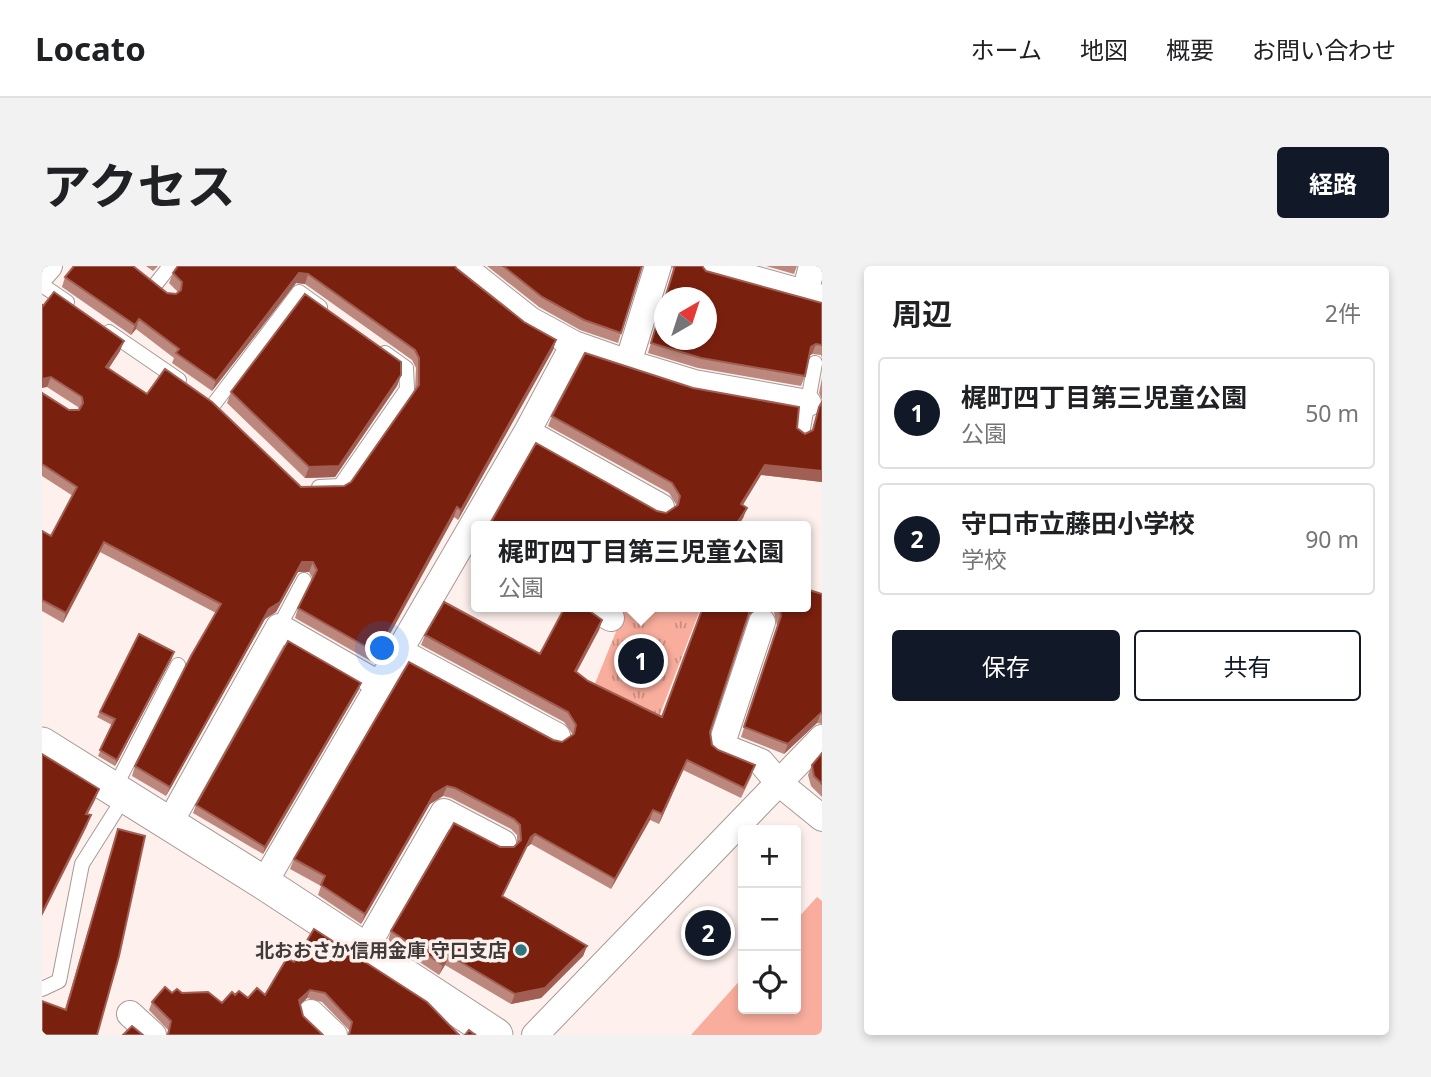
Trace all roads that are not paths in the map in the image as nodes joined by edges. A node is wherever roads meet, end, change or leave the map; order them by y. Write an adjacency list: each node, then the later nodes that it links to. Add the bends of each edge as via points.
1 (49, 266): 7 (street)
2 (170, 266): 9 (lane, via 151,282)
3 (462, 266): 14 (street, via 530,320)
4 (658, 266): 16 (street)
5 (706, 266): 10 (street)
6 (812, 266): 10 (street)
7 (42, 274)
8 (42, 285): 11 (lane)
9 (169, 295)
10 (814, 296)
11 (76, 309)
12 (331, 314): 13 (lane, via 299,292 208,401)
13 (99, 325)
14 (574, 344): 16 (street); 19 (street)
15 (374, 345): 21 (lane, via 406,368 407,389 341,486)
16 (628, 363): 18 (street, via 694,383)
17 (815, 363): 18 (lane)
18 (808, 404): 20 (lane)
19 (527, 432): 22 (street); 23 (street)
20 (802, 434)
21 (301, 488)
22 (661, 507)
23 (481, 521)
24 (471, 540): 28 (street)
25 (304, 580): 27 (lane)
26 (762, 622): 34 (street, via 722,746 761,762)
27 (279, 627): 30 (street); 37 (street)
28 (399, 651): 30 (street); 31 (street)
29 (178, 665): 35 (lane)
30 (380, 685): 39 (street)
31 (557, 736)
32 (822, 738): 34 (street)
33 (42, 744): 35 (street)
34 (779, 783): 36 (street); 47 (street)
35 (119, 792): 37 (street); 41 (lane, via 82,864 59,981)
36 (822, 818)
37 (169, 824): 39 (street)
38 (503, 843): 40 (street, via 444,812)
39 (264, 883): 40 (street)
40 (365, 949): 46 (street)
41 (42, 989)
42 (311, 1013): 45 (street)
43 (130, 1014): 44 (street)
44 (153, 1035)
45 (334, 1035)
46 (496, 1035)
47 (535, 1035)

